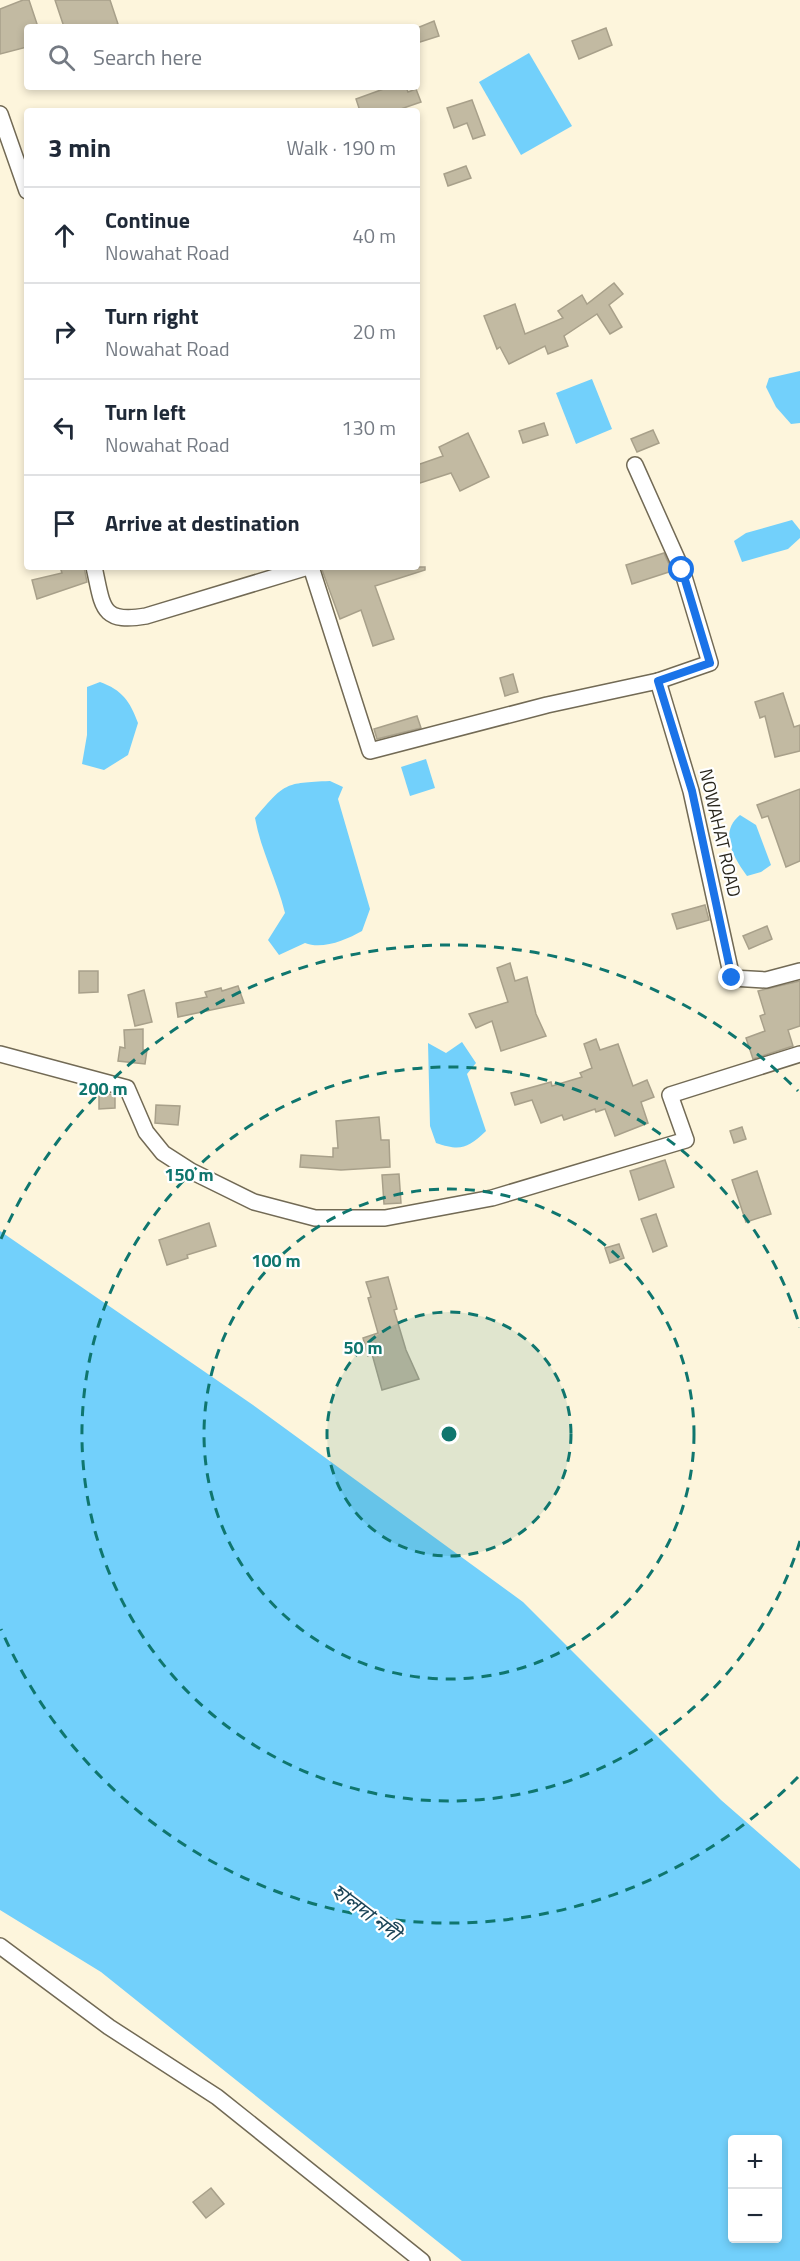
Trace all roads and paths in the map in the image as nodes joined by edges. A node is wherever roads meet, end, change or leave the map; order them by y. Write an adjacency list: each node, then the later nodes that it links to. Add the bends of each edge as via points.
1 (0, 114): 2 (street)
2 (24, 182)
3 (635, 465): 7 (street, via 682,570 710,663)
4 (95, 570): 5 (street, via 107,613 126,618 146,616)
5 (300, 570)
6 (311, 570): 7 (street, via 370,751)
7 (658, 681): 8 (street, NOWAHAT ROAD, via 692,791 732,978 766,980)
8 (800, 971)
9 (0, 1054): 10 (street, via 127,1088 146,1132 163,1153 254,1202 315,1218 385,1218 492,1198 686,1140 670,1095)
10 (800, 1054)
11 (0, 1946): 12 (street, via 109,2027 217,2097)
12 (422, 2261)

